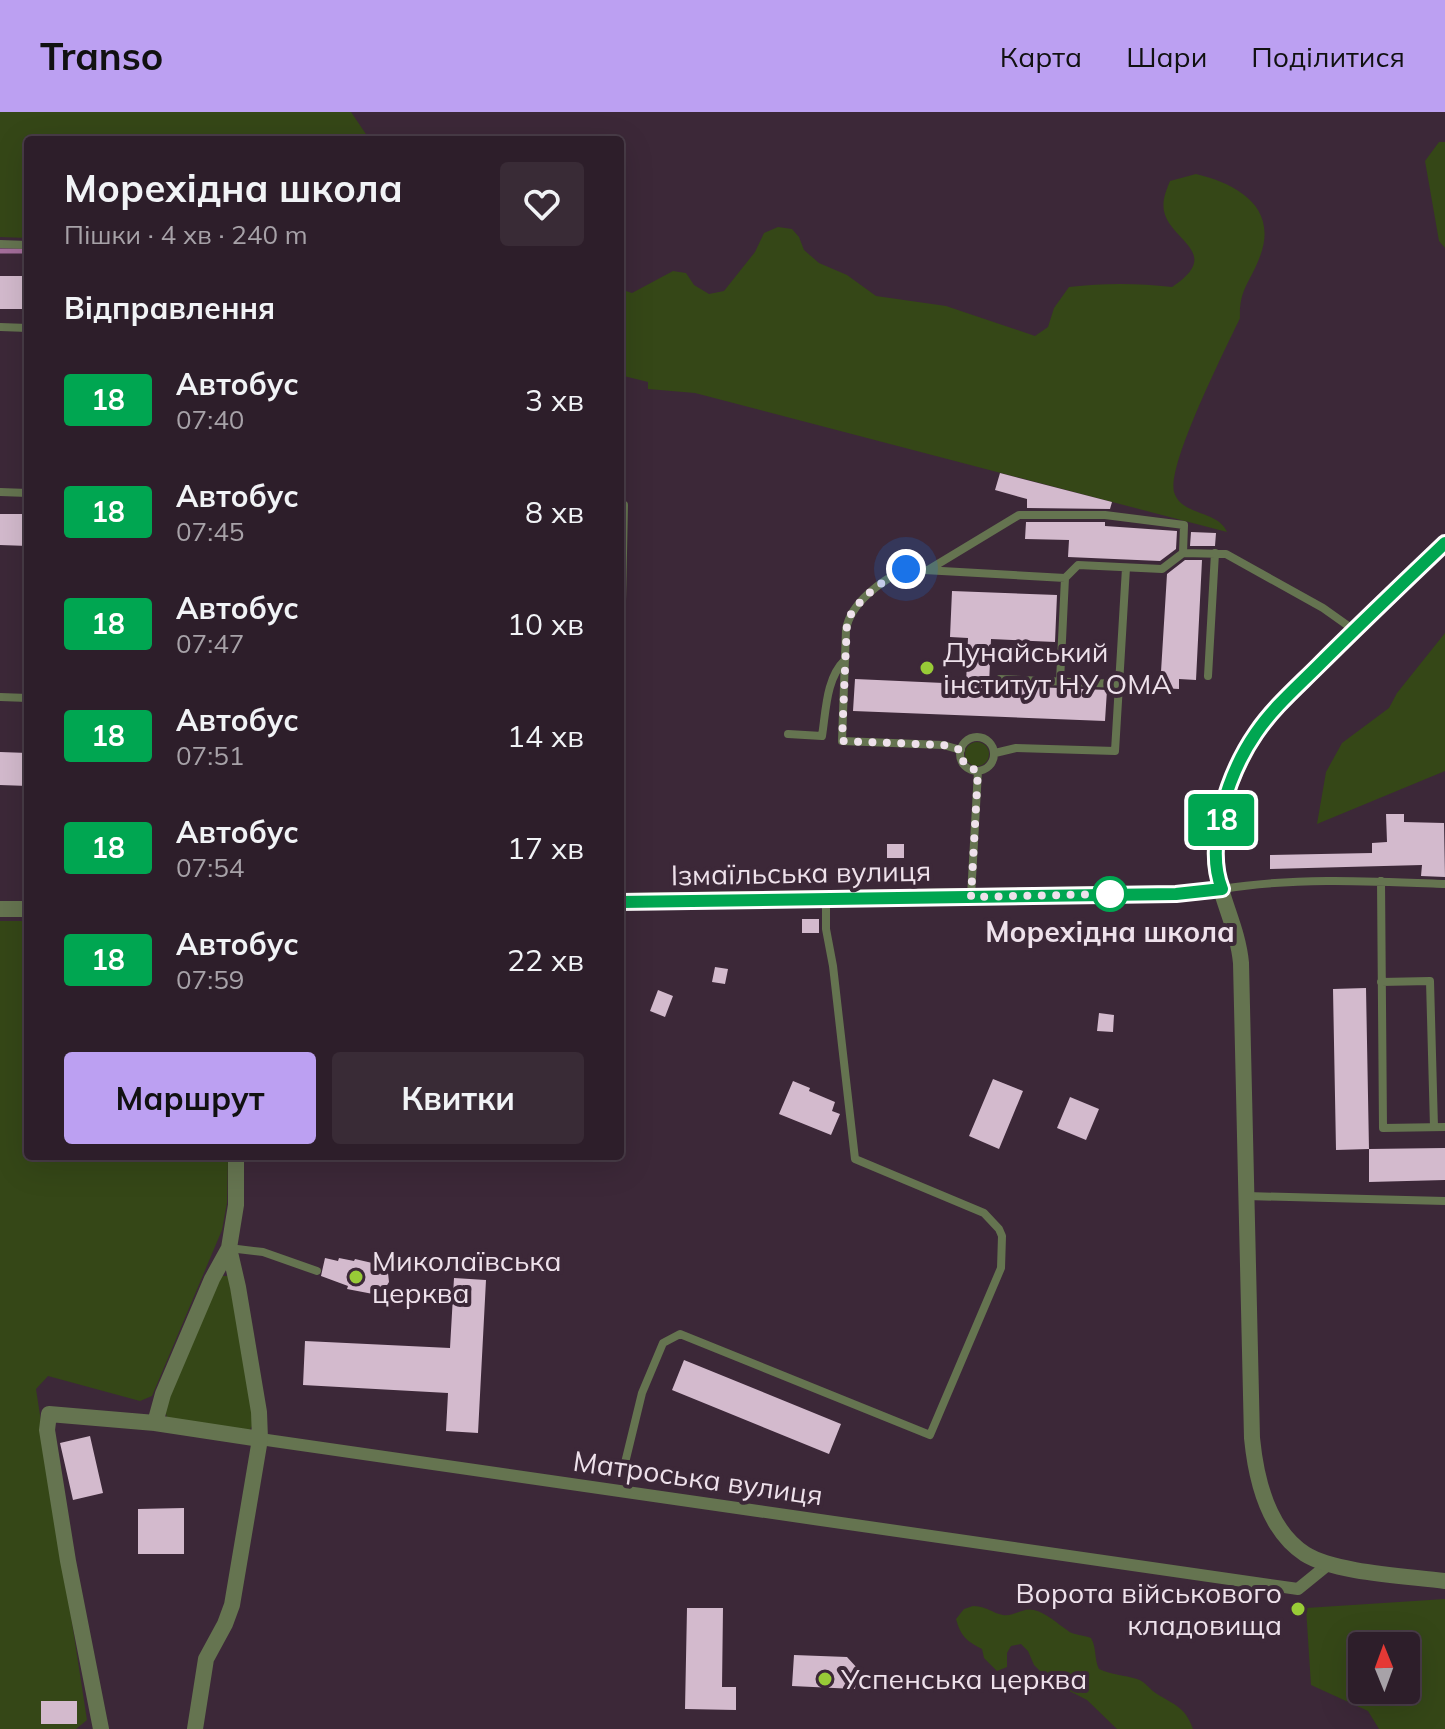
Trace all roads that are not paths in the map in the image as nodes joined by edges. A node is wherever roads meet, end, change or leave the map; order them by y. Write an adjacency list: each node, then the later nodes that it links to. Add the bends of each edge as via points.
1 (0, 244): 2 (lane)
2 (24, 245)
3 (0, 327): 4 (lane)
4 (24, 328)
5 (0, 492): 6 (lane)
6 (24, 493)
7 (1445, 543): 13 (street)
8 (1183, 553): 9 (lane); 10 (lane, via 1162,569); 11 (lane, via 1184,525 1028,513 1011,518)
9 (1215, 553): 13 (lane, via 1257,571); 15 (lane)
10 (1126, 568): 12 (lane, via 1078,565); 18 (lane)
11 (928, 570): 12 (lane); 14 (lane, via 898,573 855,607 847,622)
12 (1065, 578): 17 (lane)
13 (1354, 630): 27 (street, via 1267,718 1239,762 1215,848)
14 (845, 660): 21 (lane, via 832,682 822,736); 22 (lane, via 842,741)
15 (1208, 676)
16 (1000, 679): 17 (lane)
17 (1060, 681): 18 (lane)
18 (1119, 684): 23 (lane, via 1115,751 1016,748)
19 (0, 697): 20 (lane)
20 (24, 698)
21 (788, 734)
22 (961, 750): 23 (lane, via 976,737 987,739); 24 (lane, via 964,765)
23 (995, 753): 24 (lane, via 988,768)
24 (978, 771): 28 (lane)
25 (1381, 881): 26 (lane); 27 (lane); 33 (lane)
26 (1445, 884)
27 (1222, 889): 28 (street, Ізмаїльська вулиця); 37 (street, via 1241,963)
28 (971, 897): 29 (street, Ізмаїльська вулиця)
29 (826, 898): 30 (street, Ізмаїльська вулиця); 43 (lane, via 855,1159 995,1222 1002,1236 998,1277 930,1435 680,1334 663,1343 642,1393)
30 (624, 901)
31 (0, 909): 32 (street)
32 (24, 909)
33 (1381, 982): 34 (lane, via 1430,981); 34 (lane, via 1383,1128)
34 (1434, 1127): 35 (lane)
35 (1445, 1127)
36 (236, 1160): 39 (street)
37 (1247, 1196): 38 (lane); 44 (street, via 1252,1438 1259,1481 1288,1538 1306,1555)
38 (1445, 1201)
39 (229, 1248): 40 (lane, via 263,1252); 41 (street, via 169,1379); 42 (street)
40 (317, 1271)
41 (155, 1423): 42 (street, Матроська вулиця); 46 (street, Матроська вулиця, via 49,1414 47,1430 68,1561)
42 (260, 1439): 44 (street, Матроська вулиця, via 1298,1589); 47 (street, via 232,1605 206,1659)
43 (624, 1467)
44 (1330, 1563): 45 (street)
45 (1445, 1581)
46 (101, 1729)
47 (195, 1729)

